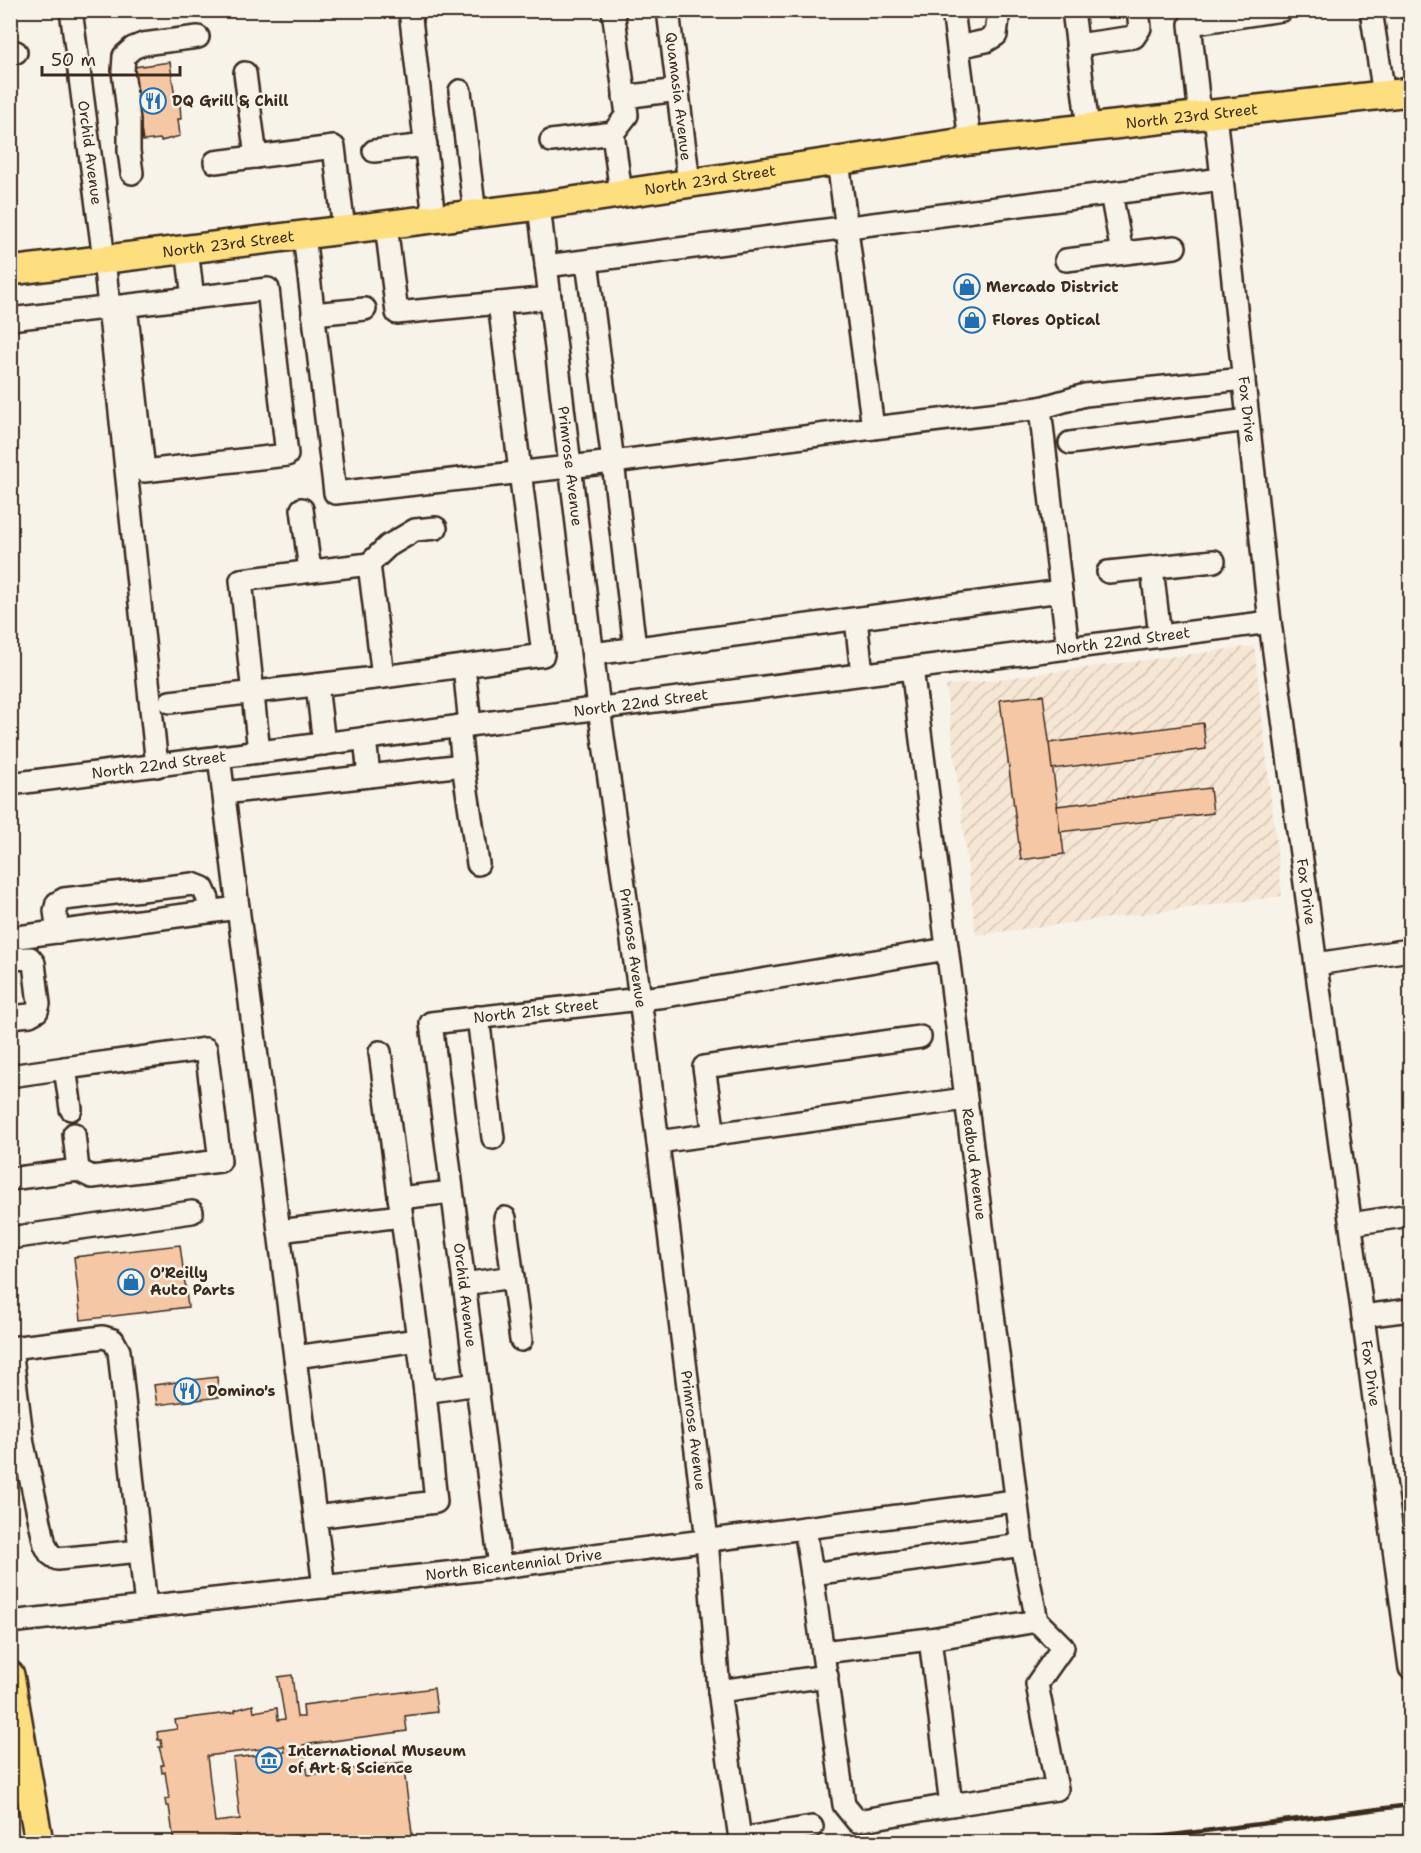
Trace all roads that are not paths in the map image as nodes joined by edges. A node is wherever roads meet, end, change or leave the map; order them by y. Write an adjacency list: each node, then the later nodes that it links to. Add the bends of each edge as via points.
1 (71, 10): 46 (street, Orchid Avenue)
2 (410, 10): 26 (street)
3 (613, 10): 20 (street)
4 (668, 10): 17 (street, Quamasia Avenue)
5 (953, 10): 15 (street)
6 (999, 10): 15 (street, via 996,35)
7 (1073, 10): 14 (street)
8 (1138, 10): 14 (street, via 1140,28 1134,37)
9 (1282, 10): 11 (street)
10 (1371, 10): 19 (street)
11 (1246, 13): 12 (street)
12 (1184, 17): 21 (street, Fox Drive)
13 (198, 37): 31 (street, via 143,44 124,56)
14 (1077, 45): 22 (street)
15 (958, 47): 25 (street)
16 (245, 73): 28 (street)
17 (678, 90): 20 (street); 33 (street, Quamasia Avenue)
18 (460, 91): 37 (street)
19 (1397, 93): 21 (main road, North 23rd Street)
20 (624, 97): 23 (street, via 627,115)
21 (1207, 115): 22 (main road, North 23rd Street); 32 (street, Fox Drive)
22 (1088, 128): 25 (main road, North 23rd Street)
23 (613, 133): 24 (street); 35 (street)
24 (551, 141)
25 (970, 141): 29 (main road, North 23rd Street)
26 (426, 145): 27 (street); 38 (street)
27 (374, 152)
28 (256, 157): 30 (street); 41 (street, via 334,147)
29 (838, 161): 33 (main road, North 23rd Street); 40 (street)
30 (215, 162)
31 (132, 174)
32 (1222, 179): 34 (street); 58 (street, Fox Drive)
33 (689, 183): 35 (main road, North 23rd Street)
34 (1112, 193): 40 (street); 45 (street)
35 (621, 194): 36 (main road, North 23rd Street)
36 (539, 207): 37 (main road, North 23rd Street); 49 (street, Primrose Avenue)
37 (475, 214): 38 (main road, North 23rd Street)
38 (434, 219): 39 (main road, North 23rd Street)
39 (386, 225): 41 (main road, North 23rd Street); 53 (street, via 397,313)
40 (847, 227): 48 (street); 61 (street)
41 (344, 230): 42 (main road, North 23rd Street)
42 (304, 235): 44 (main road, North 23rd Street); 56 (street)
43 (1175, 247): 45 (street)
44 (187, 249): 46 (main road, North 23rd Street); 51 (street)
45 (1122, 253): 47 (street)
46 (104, 260): 50 (main road, North 23rd Street); 54 (street, Orchid Avenue)
47 (1066, 260)
48 (587, 261): 49 (street); 63 (street)
49 (546, 266): 52 (street, Primrose Avenue)
50 (10, 271)
51 (193, 297): 54 (street); 54 (street, via 268,289 287,455 144,471)
52 (550, 298): 53 (street); 64 (street, Primrose Avenue)
53 (499, 303): 65 (street)
54 (118, 307): 57 (street); 93 (street)
55 (365, 309): 56 (street)
56 (314, 314): 65 (street, via 334,493)
57 (10, 319)
58 (1244, 379): 59 (street, via 1085,395); 60 (street, Fox Drive)
59 (1041, 408): 61 (street); 73 (street)
60 (1248, 420): 62 (street); 75 (street, Fox Drive)
61 (873, 428): 63 (street)
62 (1070, 443)
63 (613, 462): 64 (street); 77 (street)
64 (570, 467): 65 (street); 79 (street, Primrose Avenue)
65 (520, 473): 80 (street, via 543,655)
66 (303, 509): 71 (street)
67 (436, 528): 69 (street, via 415,530 388,546)
68 (1214, 561): 70 (street)
69 (369, 564): 71 (street); 83 (street)
70 (1152, 568): 72 (street); 76 (street)
71 (310, 571): 85 (street, via 241,580)
72 (1108, 572)
73 (1061, 591): 74 (street); 78 (street)
74 (856, 619): 77 (street); 82 (street)
75 (1270, 622): 76 (street, North 22nd Street); 110 (street, Fox Drive)
76 (1160, 636): 78 (street, North 22nd Street)
77 (635, 648): 79 (street)
78 (1068, 648): 81 (street, North 22nd Street)
79 (593, 654): 87 (street, Primrose Avenue)
80 (464, 666): 83 (street); 88 (street)
81 (912, 668): 82 (street, North 22nd Street); 107 (street, Redbud Avenue)
82 (862, 674): 87 (street, North 22nd Street)
83 (383, 677): 84 (street)
84 (317, 685): 85 (street); 90 (street)
85 (252, 693): 86 (street); 91 (street)
86 (170, 702)
87 (599, 708): 88 (street, North 22nd Street); 111 (street, Primrose Avenue)
88 (465, 726): 89 (street, North 22nd Street); 94 (street)
89 (365, 738): 90 (street, North 22nd Street); 95 (street)
90 (324, 744): 91 (street, North 22nd Street)
91 (259, 752): 92 (street, North 22nd Street)
92 (219, 757): 93 (street, North 22nd Street); 97 (street)
93 (156, 765): 96 (street, North 22nd Street)
94 (463, 765): 95 (street); 98 (street)
95 (369, 776): 97 (street)
96 (10, 784)
97 (224, 793): 101 (street)
98 (478, 864)
99 (155, 888): 100 (street); 102 (street, via 193,884 203,888); 103 (street)
100 (105, 894): 104 (street); 105 (street, via 57,903)
101 (238, 908): 102 (street); 133 (street)
102 (209, 912): 103 (street)
103 (159, 919): 104 (street)
104 (110, 925): 105 (street)
105 (58, 932): 106 (street)
106 (10, 938)
107 (947, 949): 111 (street, North 21st Street); 119 (street, Redbud Avenue)
108 (1410, 950): 110 (street)
109 (10, 959): 112 (street, via 30,958 34,963 39,1004 30,1015)
110 (1316, 964): 132 (street, Fox Drive)
111 (640, 998): 113 (street, North 21st Street); 124 (street, Primrose Avenue)
112 (10, 1017)
113 (478, 1017): 114 (street, North 21st Street); 123 (street)
114 (431, 1023): 127 (street, Orchid Avenue)
115 (921, 1037): 122 (street, via 704,1067)
116 (380, 1052): 128 (street)
117 (65, 1068): 118 (street); 120 (street); 125 (street, via 206,1049 220,1161 92,1177)
118 (10, 1076)
119 (965, 1099): 122 (street); 145 (street, Redbud Avenue)
120 (71, 1109)
121 (74, 1134): 125 (street)
122 (714, 1135): 124 (street)
123 (493, 1138)
124 (658, 1142): 148 (street, Primrose Avenue)
125 (78, 1170): 126 (street)
126 (10, 1179)
127 (452, 1192): 128 (street); 136 (street, Orchid Avenue)
128 (400, 1207): 133 (street); 139 (street)
129 (192, 1212): 134 (street)
130 (1410, 1215): 132 (street)
131 (505, 1218): 135 (street)
132 (1351, 1224): 138 (street, Fox Drive)
133 (279, 1231): 142 (street)
134 (10, 1238)
135 (513, 1277): 136 (street); 140 (street)
136 (464, 1284): 143 (street, Orchid Avenue)
137 (1410, 1310): 138 (street)
138 (1363, 1316): 149 (street, Fox Drive)
139 (418, 1340): 142 (street); 144 (street)
140 (521, 1340)
141 (11, 1348): 151 (street, via 23,1444 50,1554 57,1559); 151 (street, via 103,1337 113,1340 119,1351)
142 (295, 1357): 146 (street)
143 (477, 1384): 144 (street); 152 (street, Orchid Avenue)
144 (425, 1392): 146 (street, via 436,1502)
145 (1016, 1501): 147 (street, North Bicentennial Drive); 150 (street, Redbud Avenue)
146 (315, 1517): 154 (street)
147 (805, 1528): 148 (street, North Bicentennial Drive); 153 (street)
148 (707, 1540): 152 (street, North Bicentennial Drive); 163 (street, Primrose Avenue)
149 (1402, 1541): 160 (street, Fox Drive)
150 (1022, 1545): 153 (street); 156 (street, Redbud Avenue)
151 (140, 1551): 155 (street)
152 (500, 1567): 154 (street, North Bicentennial Drive)
153 (812, 1574): 159 (street)
154 (324, 1587): 155 (street, North Bicentennial Drive)
155 (146, 1607): 157 (street, North Bicentennial Drive)
156 (1037, 1621): 158 (street); 164 (street, via 1063,1647 1036,1684 1057,1789)
157 (10, 1622)
158 (930, 1639): 159 (street); 164 (street)
159 (823, 1652): 162 (street)
160 (1410, 1668)
161 (10, 1676): 166 (main road)
162 (826, 1676): 163 (street); 164 (street, via 844,1805 857,1821)
163 (719, 1691): 165 (street, Primrose Avenue, via 740,1839)
164 (951, 1805)
165 (812, 1827)
166 (39, 1842)

